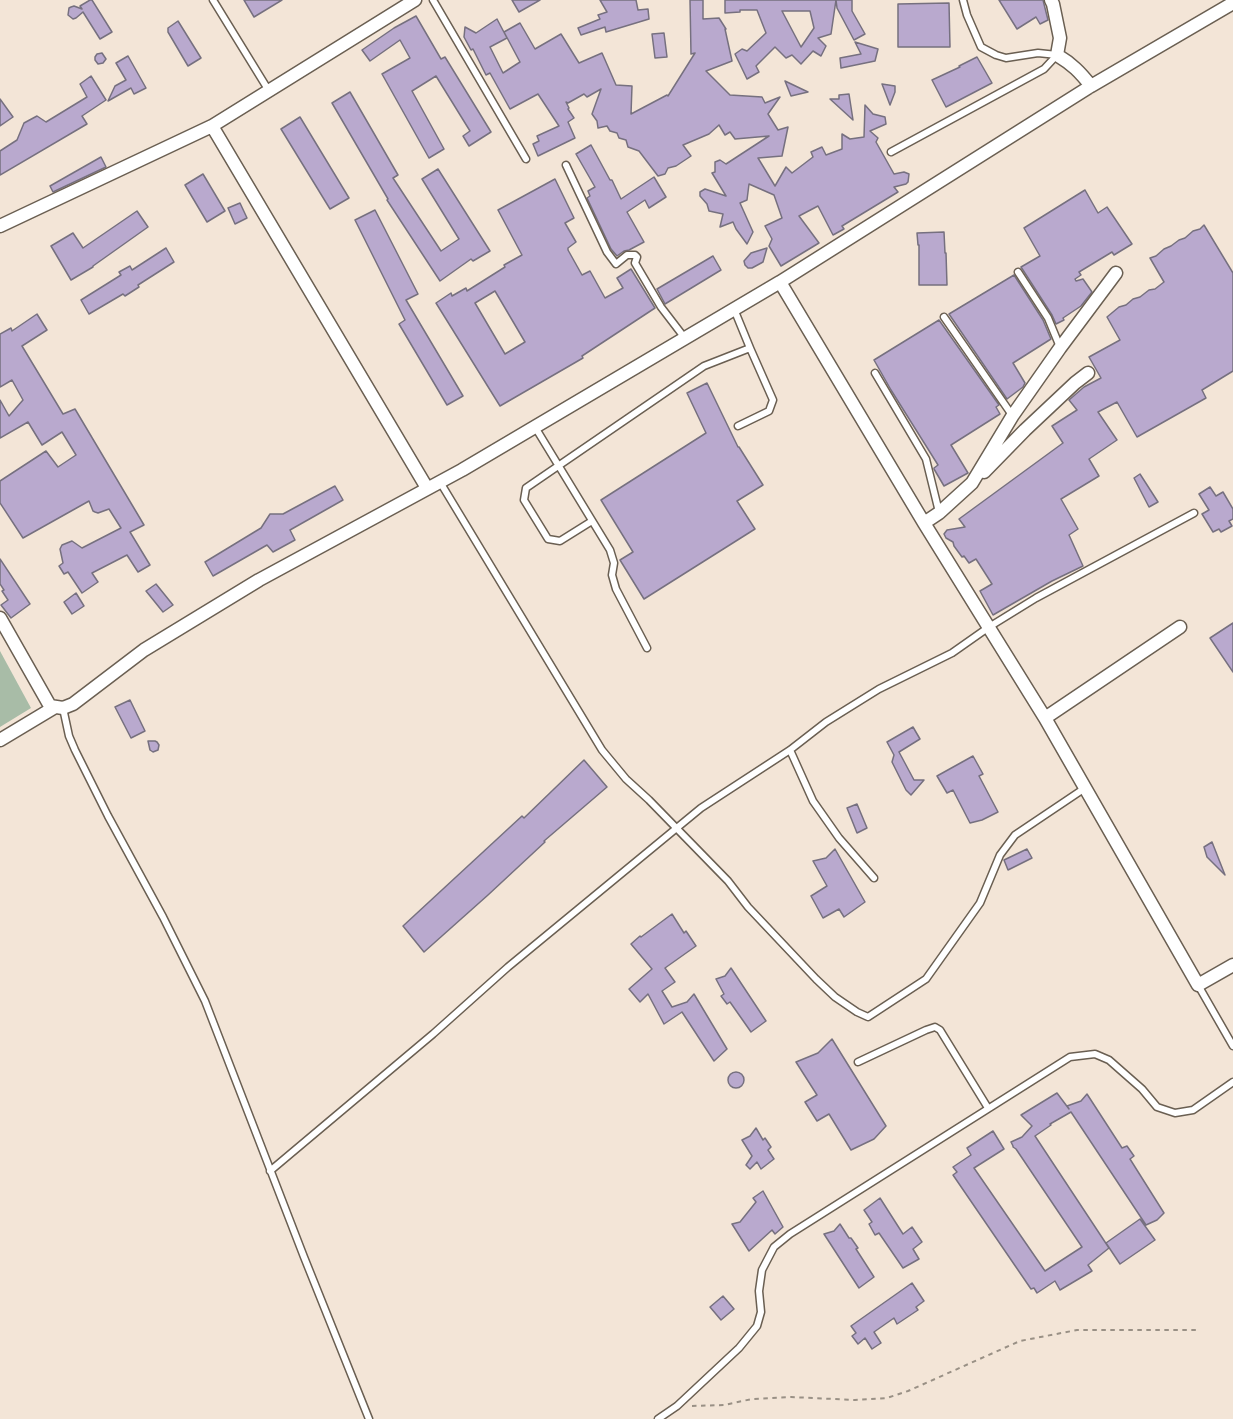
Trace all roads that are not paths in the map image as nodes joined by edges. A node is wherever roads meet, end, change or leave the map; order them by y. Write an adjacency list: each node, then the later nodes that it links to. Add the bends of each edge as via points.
1 (213, 0): 9 (lane)
2 (415, 0): 9 (street)
3 (433, 0): 12 (lane)
4 (963, 0): 7 (lane, via 981,47 1006,58 1038,53)
5 (1050, 0): 7 (street, via 1060,38)
6 (1233, 3): 8 (street)
7 (1057, 55): 8 (street); 11 (lane, via 1044,69)
8 (1091, 86): 17 (street)
9 (268, 91): 10 (street)
10 (212, 126): 14 (street); 31 (street)
11 (891, 152)
12 (526, 159)
13 (566, 165): 20 (lane, via 607,252 616,264 627,255 637,257 635,263)
14 (0, 226)
15 (1018, 272): 22 (lane, via 1047,318)
16 (1116, 273): 22 (street)
17 (780, 282): 18 (street); 35 (street)
18 (734, 309): 20 (street); 21 (lane)
19 (944, 317): 25 (lane)
20 (684, 338): 27 (street)
21 (750, 348): 26 (lane, via 773,400 769,411); 28 (lane, via 704,366)
22 (1060, 348): 25 (street)
23 (875, 373): 32 (lane, via 926,459)
24 (1088, 373): 30 (street)
25 (1013, 415): 30 (street)
26 (738, 426)
27 (534, 427): 28 (lane); 29 (street)
28 (558, 466): 34 (lane); 34 (lane, via 525,488 524,500 548,539 560,540)
29 (440, 481): 31 (street); 45 (lane, via 602,750)
30 (972, 483): 32 (street)
31 (427, 488): 40 (street, via 259,579 144,650 73,704)
32 (939, 513): 35 (street)
33 (1194, 513): 37 (lane)
34 (592, 521): 39 (lane, via 610,550 616,590)
35 (924, 524): 37 (street)
36 (0, 618): 40 (street, via 50,706)
37 (989, 627): 41 (street); 43 (lane, via 952,653 879,689)
38 (1180, 627): 41 (street)
39 (647, 648)
40 (59, 708): 42 (street); 53 (lane, via 75,750 205,1001)
41 (1045, 718): 44 (street)
42 (0, 740)
43 (790, 750): 45 (lane); 46 (lane, via 813,801)
44 (1084, 788): 45 (lane, via 1015,835 1000,855 980,903 926,979 868,1017 835,997 816,979); 48 (street)
45 (676, 828): 53 (lane)
46 (874, 878)
47 (1233, 965): 48 (street)
48 (1198, 986): 49 (lane)
49 (1233, 1046)
50 (858, 1062): 52 (lane, via 935,1027)
51 (1233, 1083): 52 (lane, via 1193,1110 1175,1113 1157,1107 1110,1060 1095,1054 1070,1057)
52 (988, 1108): 55 (lane, via 774,1247 762,1270 757,1326 739,1348)
53 (270, 1171): 54 (lane)
54 (369, 1419)
55 (658, 1419)

